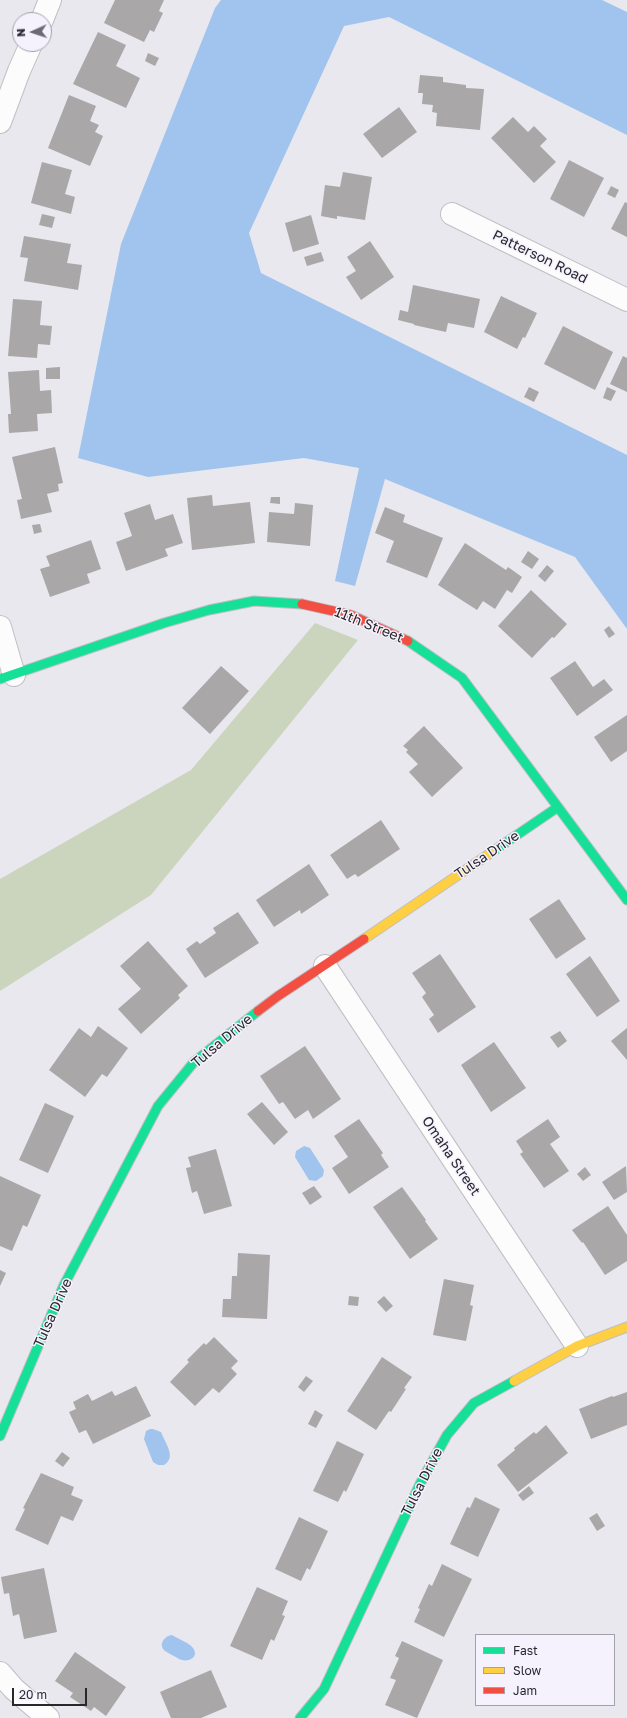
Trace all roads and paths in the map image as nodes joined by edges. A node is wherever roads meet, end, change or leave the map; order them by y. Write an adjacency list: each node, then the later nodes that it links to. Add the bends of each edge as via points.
1 (50, 0): 2 (street)
2 (45, 12)
3 (27, 52): 4 (street)
4 (0, 122)
5 (452, 214): 6 (street, Patterson Road)
6 (627, 300)
7 (0, 627): 8 (street)
8 (7, 677): 9 (street, 11th Street, via 209,610 254,601 315,606 351,615 404,638 462,678)
9 (558, 807): 10 (street, 11th Street); 11 (street, Tulsa Drive)
10 (627, 900)
11 (325, 966): 13 (street, Omaha Street); 14 (street, Tulsa Drive, via 278,996 194,1062 158,1106 64,1285)
12 (627, 1327): 13 (street, Tulsa Drive)
13 (577, 1346): 17 (street, Tulsa Drive, via 474,1403 447,1435 420,1484 324,1689)
14 (0, 1436)
15 (0, 1673): 16 (street)
16 (48, 1718)
17 (300, 1718)

